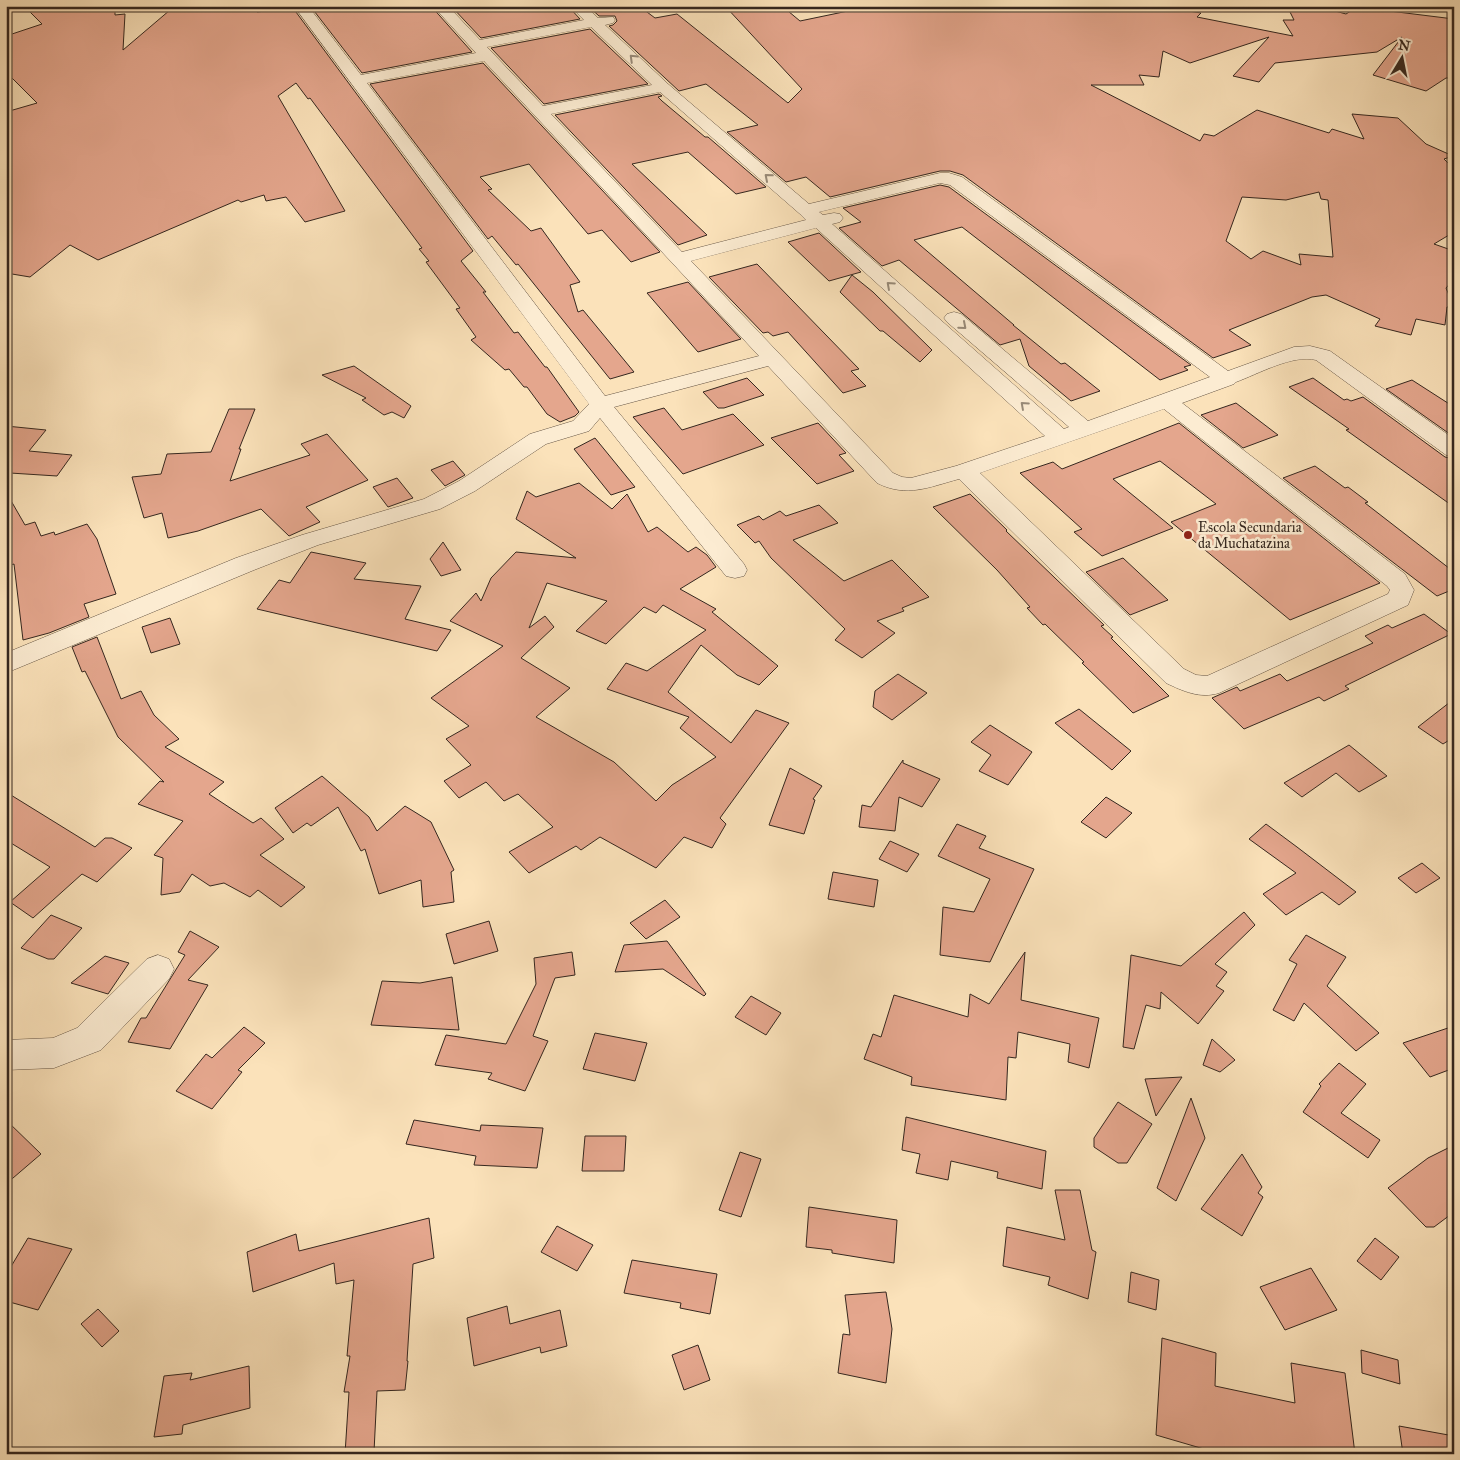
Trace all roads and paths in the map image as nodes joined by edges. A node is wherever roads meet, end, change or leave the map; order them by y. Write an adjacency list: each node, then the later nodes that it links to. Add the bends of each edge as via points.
1 (301, 6): 6 (street)
2 (440, 6): 5 (street)
3 (577, 6): 4 (street)
4 (601, 16): 5 (street); 7 (street, one-way to 4); 9 (street)
5 (482, 51): 6 (street); 8 (street)
6 (357, 80): 20 (street)
7 (663, 87): 8 (street); 10 (street)
8 (538, 112): 12 (street)
9 (753, 145): 10 (street); 11 (street)
10 (735, 149): 11 (street, one-way to 10)
11 (821, 214): 12 (street); 13 (street); 15 (street, one-way to 11); 18 (street, via 940,178 956,180)
12 (678, 259): 17 (street)
13 (911, 281)
14 (926, 294): 15 (street)
15 (906, 300): 22 (street, one-way to 15)
16 (941, 306): 21 (street, one-way to 21)
17 (772, 359): 20 (street); 24 (street, via 885,478 897,484 911,485)
18 (1227, 380): 19 (street); 23 (street, via 1294,353 1310,352 1323,356)
19 (1167, 401): 21 (street); 24 (street, via 1396,580 1402,590 1399,599 1210,686 1192,684 1175,676)
20 (600, 404): 25 (street); 26 (street, via 581,426 538,439 467,486 432,504 254,560)
21 (1084, 430): 22 (street)
22 (1060, 437): 24 (street)
23 (1454, 450)
24 (964, 470)
25 (735, 570)
26 (6, 664)
27 (158, 969): 28 (street, via 89,1038 54,1053)
28 (6, 1055)

